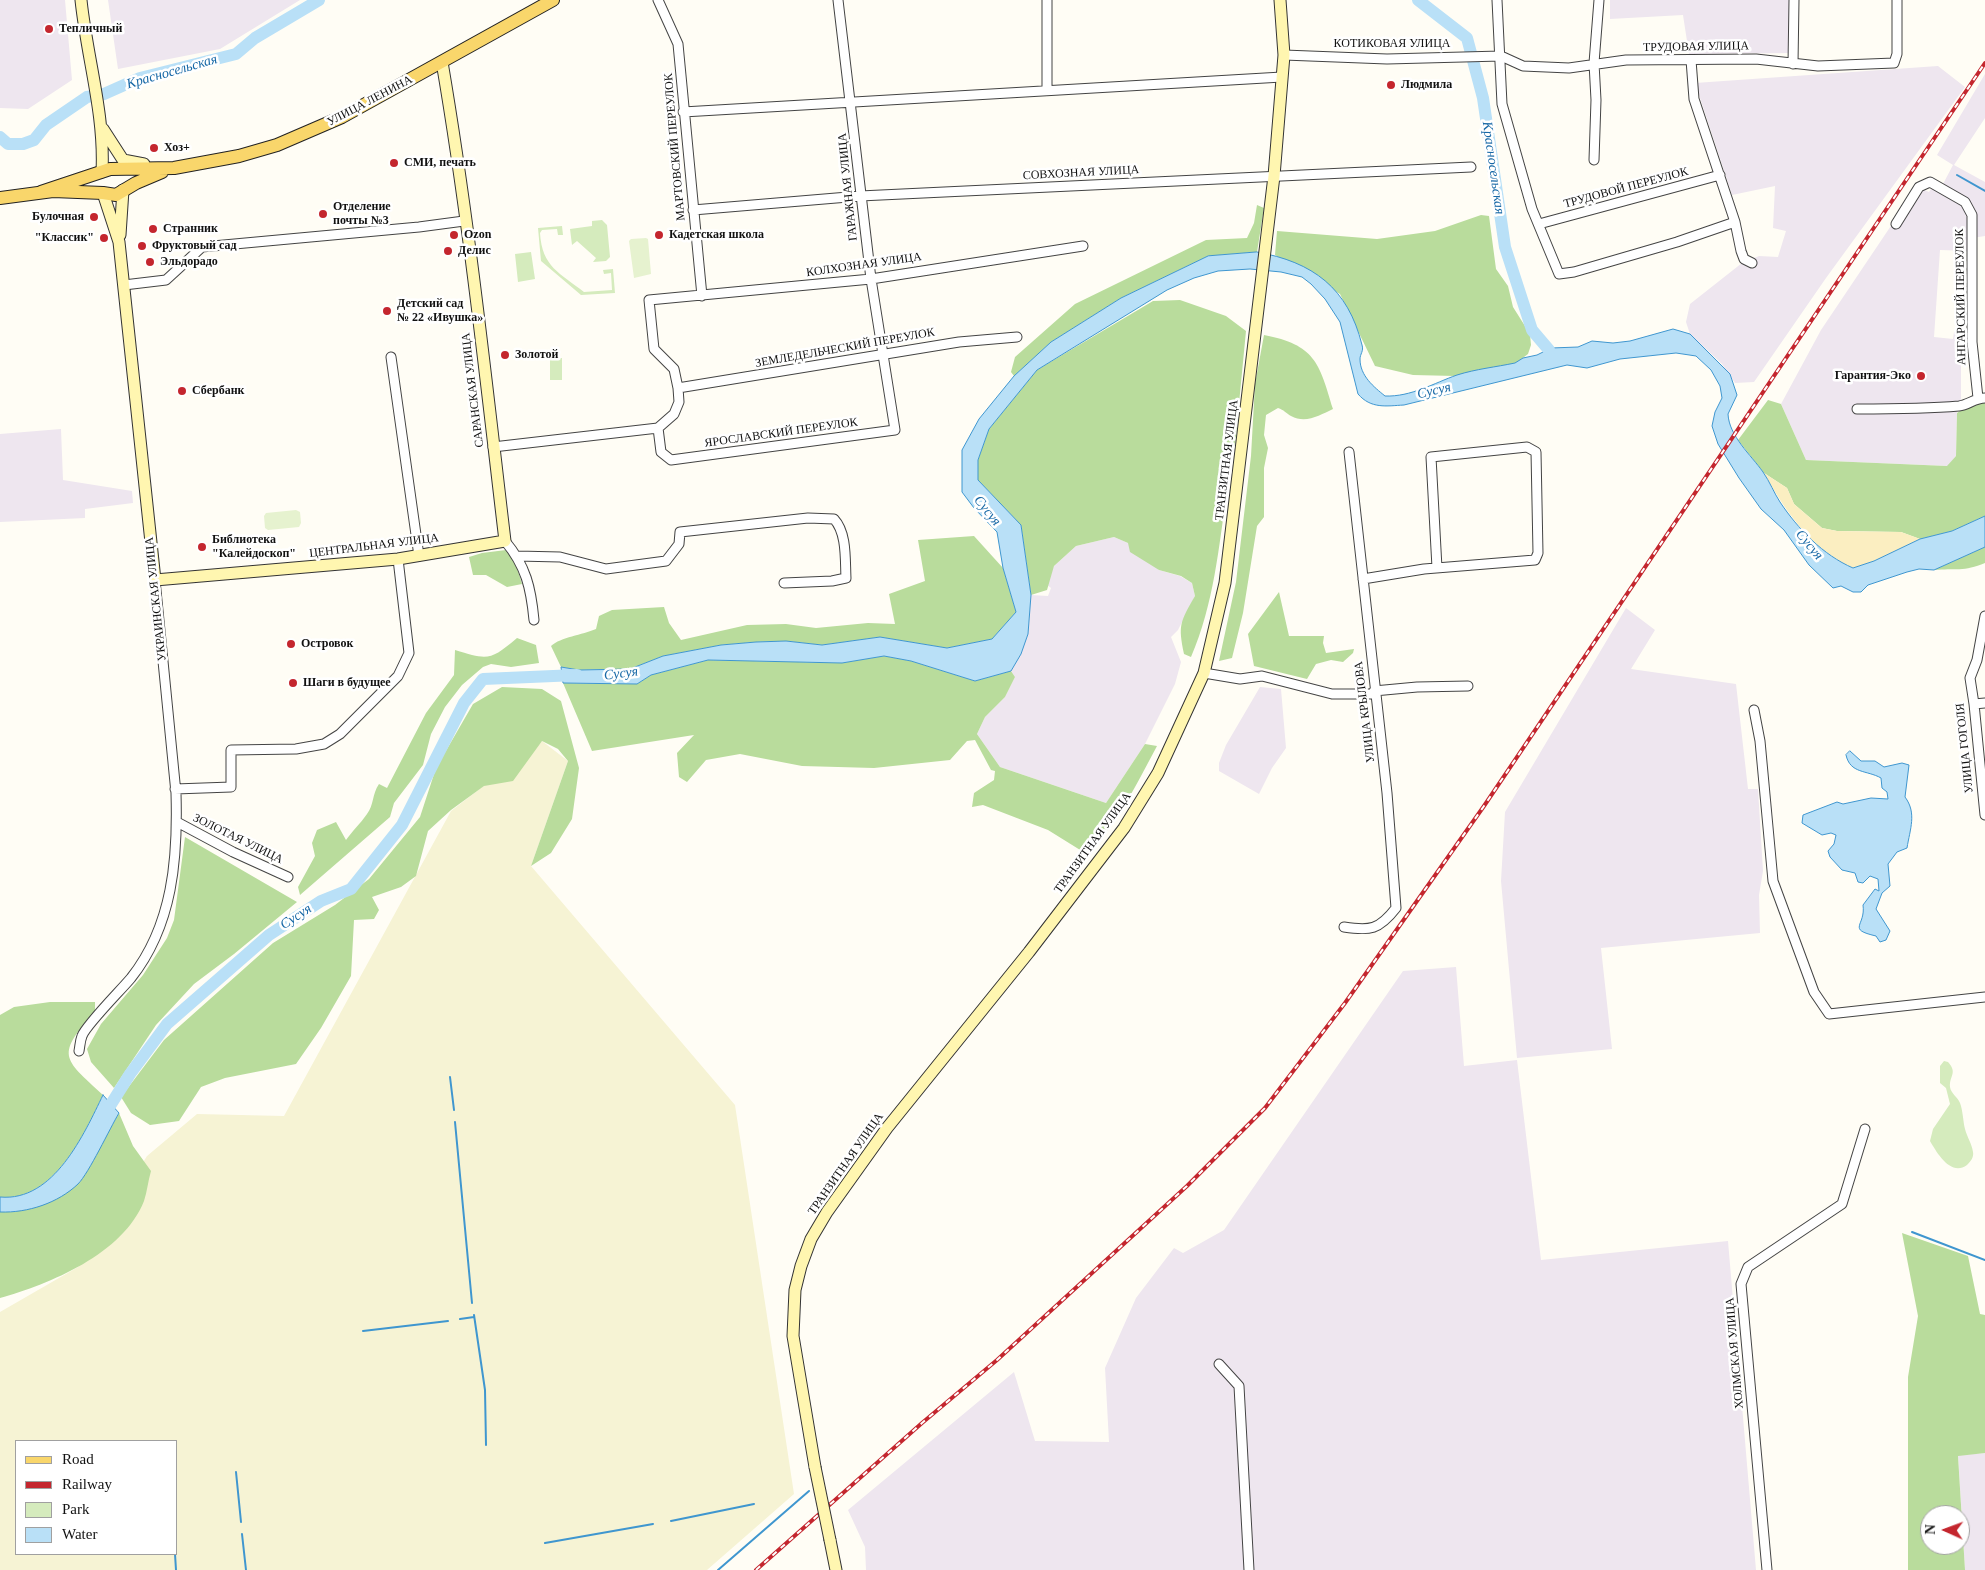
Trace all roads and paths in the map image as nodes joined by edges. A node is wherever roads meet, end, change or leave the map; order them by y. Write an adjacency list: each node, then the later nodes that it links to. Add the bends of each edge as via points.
1 (81, 0): 21 (main road, УКРАИНСКАЯ УЛИЦА)
2 (553, 0): 14 (main road, УЛИЦА ЛЕНИНА)
3 (658, 0): 20 (street, МАРТОВСКИЙ ПЕРЕУЛОК, via 678,44)
4 (838, 0): 19 (street, ГАРАЖНАЯ УЛИЦА)
5 (1048, 0): 18 (street)
6 (1280, 0): 11 (main road, ТРАНЗИТНАЯ УЛИЦА)
7 (1497, 0): 12 (street)
8 (1599, 0): 15 (street)
9 (1794, 0): 16 (street)
10 (1897, 0): 16 (street, ТРУДОВАЯ УЛИЦА, via 1897,54 1894,63)
11 (1284, 55): 12 (street, КОТИКОВАЯ УЛИЦА, via 1387,59); 17 (main road, ТРАНЗИТНАЯ УЛИЦА)
12 (1501, 56): 15 (street, ТРУДОВАЯ УЛИЦА, via 1523,66 1569,68); 38 (street, via 1502,104)
13 (1691, 60): 15 (street, ТРУДОВАЯ УЛИЦА); 16 (street, ТРУДОВАЯ УЛИЦА, via 1756,59); 27 (street, via 1694,99)
14 (442, 62): 24 (main road, УЛИЦА ЛЕНИНА, via 311,132 239,156); 36 (main road, САРАНСКАЯ УЛИЦА)
15 (1594, 63): 22 (street)
16 (1793, 64)
17 (1282, 77): 18 (street); 28 (main road, ТРАНЗИТНАЯ УЛИЦА)
18 (1046, 90): 19 (street)
19 (851, 101): 20 (street); 33 (street, ГАРАЖНАЯ УЛИЦА)
20 (683, 112): 35 (street, МАРТОВСКИЙ ПЕРЕУЛОК)
21 (100, 121): 24 (main road, via 123,160); 25 (main road, УКРАИНСКАЯ УЛИЦА); 26 (main road, УКРАИНСКАЯ УЛИЦА); 29 (main road, via 97,159 91,170)
22 (1594, 160)
23 (1471, 167): 28 (street, СОВХОЗНАЯ УЛИЦА)
24 (174, 168): 25 (main road, УЛИЦА ЛЕНИНА); 30 (main road, УЛИЦА ЛЕНИНА)
25 (120, 171): 26 (main road, УЛИЦА ЛЕНИНА, via 110,169); 30 (main road, УКРАИНСКАЯ УЛИЦА, via 126,180)
26 (102, 172): 29 (main road, УЛИЦА ЛЕНИНА); 32 (main road, УКРАИНСКАЯ УЛИЦА, via 98,184)
27 (1720, 175): 37 (street); 38 (street, ТРУДОВОЙ ПЕРЕУЛОК)
28 (1274, 176): 33 (street, СОВХОЗНАЯ УЛИЦА); 66 (main road, ТРАНЗИТНАЯ УЛИЦА, via 1225,583)
29 (78, 180): 31 (main road, УЛИЦА ЛЕНИНА)
30 (124, 190): 32 (main road, УЛИЦА ЛЕНИНА, via 116,195); 40 (main road)
31 (41, 192): 32 (main road, УЛИЦА ЛЕНИНА); 34 (main road, УЛИЦА ЛЕНИНА)
32 (103, 192): 40 (main road, УКРАИНСКАЯ УЛИЦА)
33 (860, 196): 35 (street, СОВХОЗНАЯ УЛИЦА); 43 (street, ГАРАЖНАЯ УЛИЦА)
34 (0, 198)
35 (693, 210): 45 (street, МАРТОВСКИЙ ПЕРЕУЛОК)
36 (464, 221): 44 (street, via 202,247 166,280); 54 (main road, САРАНСКАЯ УЛИЦА)
37 (1735, 222): 38 (street, via 1677,242 1559,274); 42 (street, via 1741,251 1744,258)
38 (1539, 224)
39 (1896, 224): 50 (street, АНГАРСКИЙ ПЕРЕУЛОК, via 1919,187 1930,182 1966,202 1972,215 1972,342)
40 (120, 242): 44 (main road, УКРАИНСКАЯ УЛИЦА)
41 (1083, 246): 43 (street, КОЛХОЗНАЯ УЛИЦА)
42 (1752, 263)
43 (871, 278): 45 (street, КОЛХОЗНАЯ УЛИЦА); 47 (street, ГАРАЖНАЯ УЛИЦА)
44 (124, 285): 62 (main road, УКРАИНСКАЯ УЛИЦА)
45 (702, 296): 49 (street, КОЛХОЗНАЯ УЛИЦА, via 649,300 654,348 674,369)
46 (1017, 337): 47 (street, ЗЕМЛЕДЕЛЬЧЕСКИЙ ПЕРЕУЛОК, via 978,339)
47 (884, 354): 49 (street, ЗЕМЛЕДЕЛЬЧЕСКИЙ ПЕРЕУЛОК); 53 (street, ГАРАЖНАЯ УЛИЦА)
48 (391, 357): 57 (street)
49 (678, 388): 52 (street, via 679,402 674,414)
50 (1981, 398): 51 (street, via 1962,405)
51 (1857, 409)
52 (658, 428): 53 (street, ЯРОСЛАВСКИЙ ПЕРЕУЛОК, via 661,452 671,460); 54 (street)
53 (895, 430)
54 (494, 447): 56 (main road, САРАНСКАЯ УЛИЦА)
55 (1349, 452): 61 (street, УЛИЦА КРЫЛОВА)
56 (505, 541): 57 (main road, ЦЕНТРАЛЬНАЯ УЛИЦА); 58 (street)
57 (419, 556): 59 (main road, ЦЕНТРАЛЬНАЯ УЛИЦА)
58 (517, 556): 63 (street, via 560,557 606,569 634,567 666,561 679,544 680,532 834,518 840,525 846,578); 65 (street, via 531,588)
59 (398, 559): 62 (main road, ЦЕНТРАЛЬНАЯ УЛИЦА); 72 (street, via 409,653 398,676 340,734 324,744 231,750 231,787)
60 (1437, 568): 60 (street, via 1431,457 1527,447 1536,452 1538,553 1535,560); 61 (street)
61 (1363, 579): 68 (street, УЛИЦА КРЫЛОВА)
62 (155, 580): 72 (street, УКРАИНСКАЯ УЛИЦА)
63 (784, 583)
64 (1985, 616): 70 (street, УЛИЦА ГОГОЛЯ, via 1977,660 1970,678)
65 (534, 620)
66 (1204, 673): 68 (street, via 1240,679 1262,676 1332,694); 81 (main road, ТРАНЗИТНАЯ УЛИЦА, bridge, via 1158,773 1124,828 887,1128 826,1212 811,1239 795,1290 793,1336)
67 (1468, 686): 68 (street, via 1417,687)
68 (1375, 693): 76 (street, УЛИЦА КРЫЛОВА, via 1396,908 1388,919 1367,930)
69 (1985, 703): 70 (street)
70 (1974, 704): 73 (street, УЛИЦА ГОГОЛЯ)
71 (1754, 710): 77 (street, via 1760,741 1773,881 1814,992 1828,1014)
72 (175, 789): 74 (street, УКРАИНСКАЯ УЛИЦА)
73 (1985, 815)
74 (177, 822): 75 (street, ЗОЛОТАЯ УЛИЦА); 78 (street, УКРАИНСКАЯ УЛИЦА, via 166,916 150,951 132,977 82,1035)
75 (288, 877)
76 (1344, 926)
77 (1985, 998)
78 (79, 1051)
79 (1866, 1129): 83 (street, ХОЛМСКАЯ УЛИЦА, via 1842,1204 1748,1267 1741,1284)
80 (1219, 1364): 82 (street, via 1239,1386)
81 (836, 1570)
82 (1249, 1570)
83 (1767, 1570)

